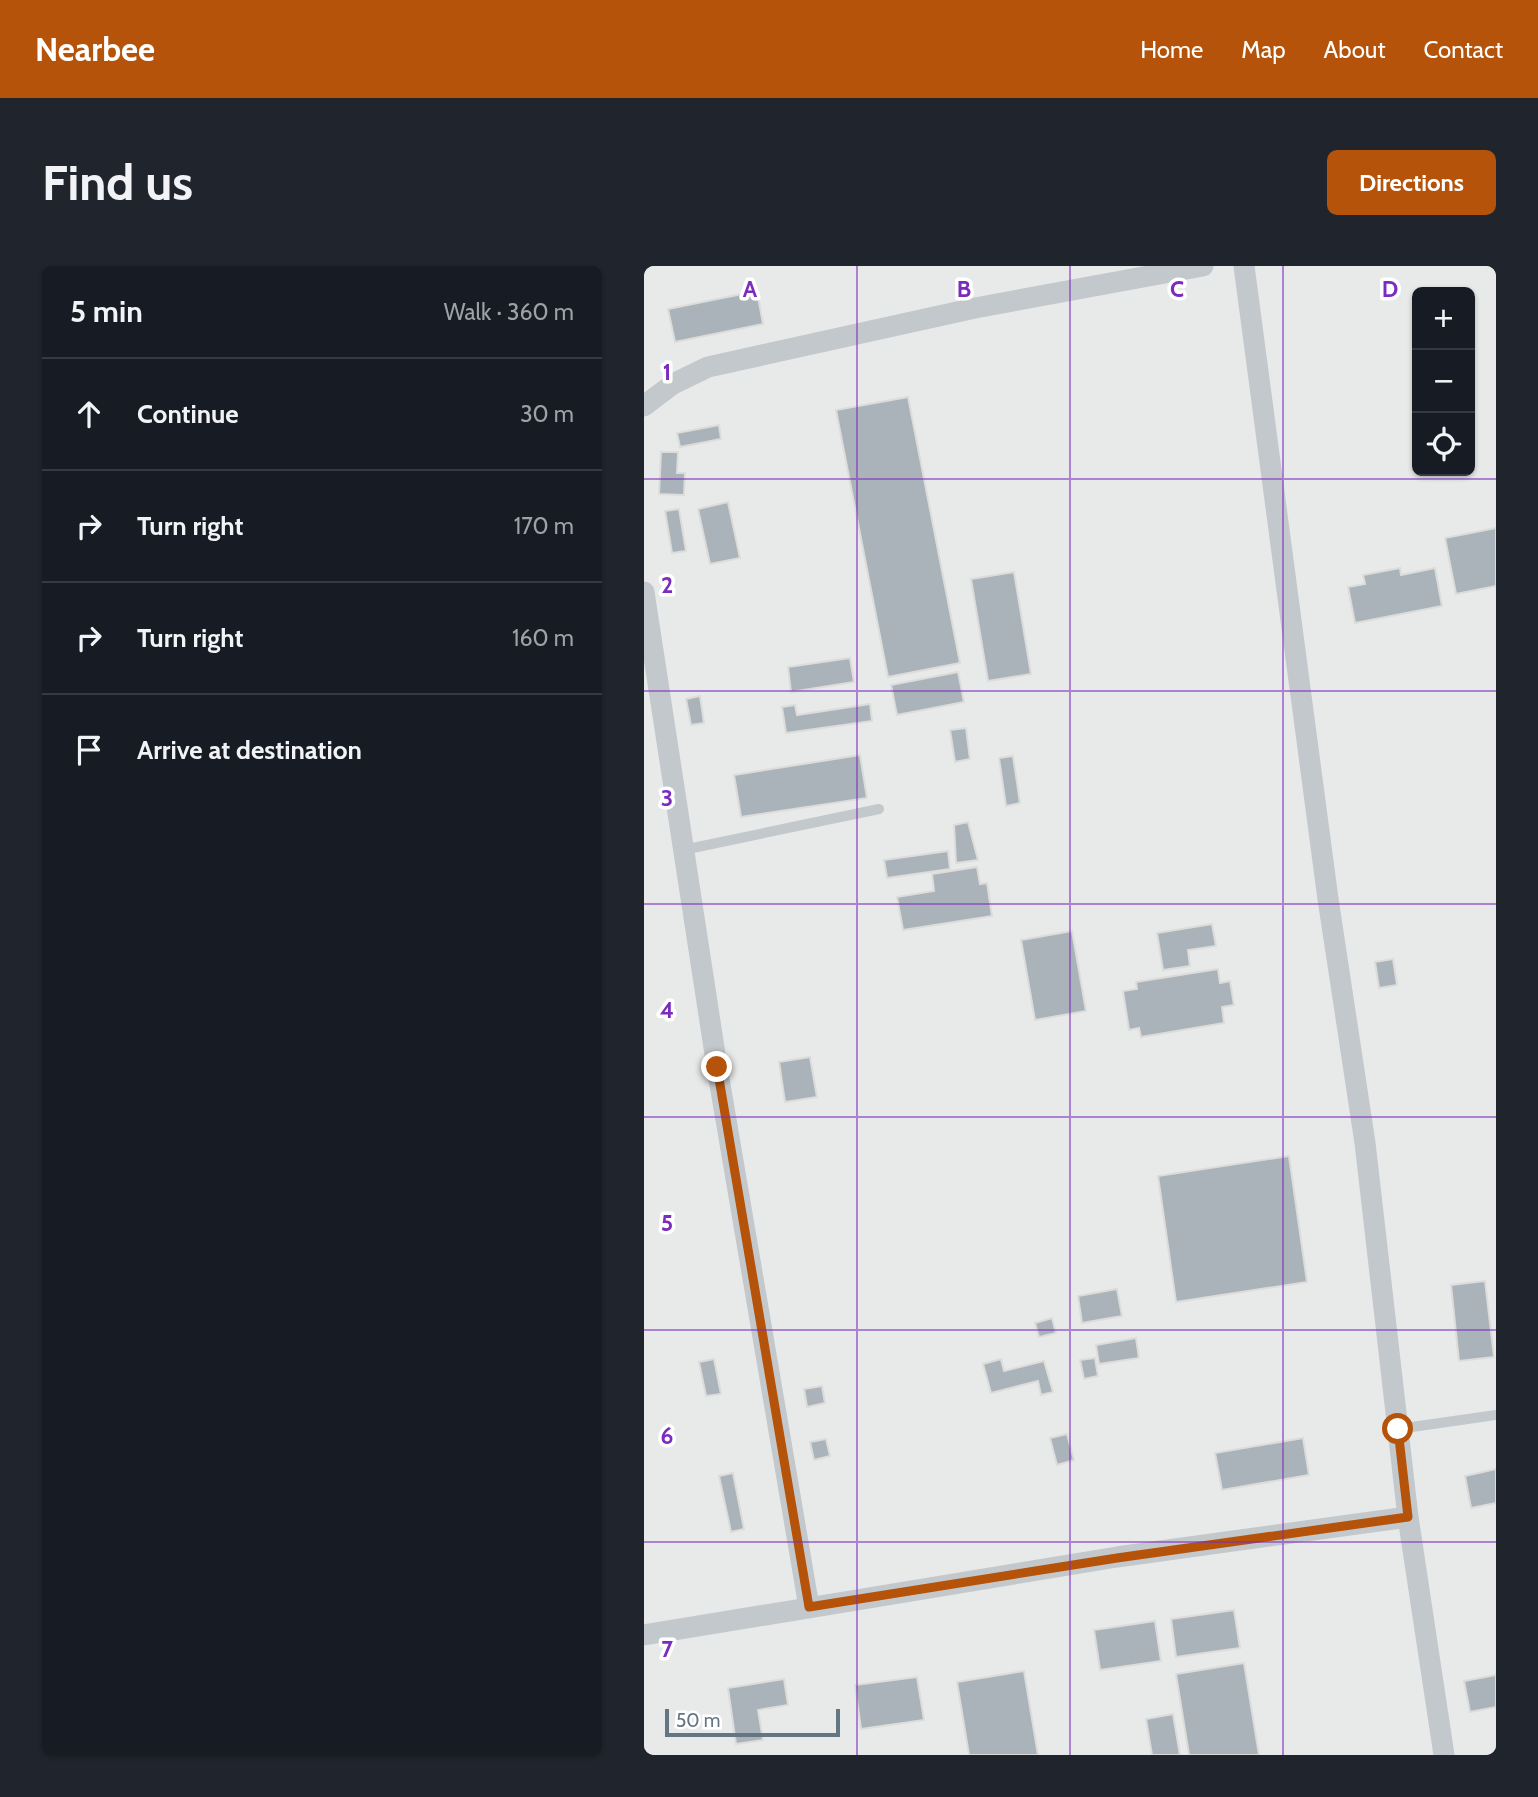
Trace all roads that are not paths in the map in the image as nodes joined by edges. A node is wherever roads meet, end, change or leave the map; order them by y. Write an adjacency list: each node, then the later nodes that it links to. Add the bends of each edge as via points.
1 (1203, 266): 3 (street, via 975,308 708,367 673,384)
2 (1244, 266): 8 (street, via 1364,1143)
3 (644, 406)
4 (644, 592): 6 (street)
5 (879, 809): 6 (lane)
6 (683, 850): 10 (street)
7 (1496, 1415): 8 (lane)
8 (1398, 1429): 9 (street)
9 (1408, 1517): 10 (street); 12 (street)
10 (809, 1607): 11 (street)
11 (644, 1635)
12 (1444, 1755)

